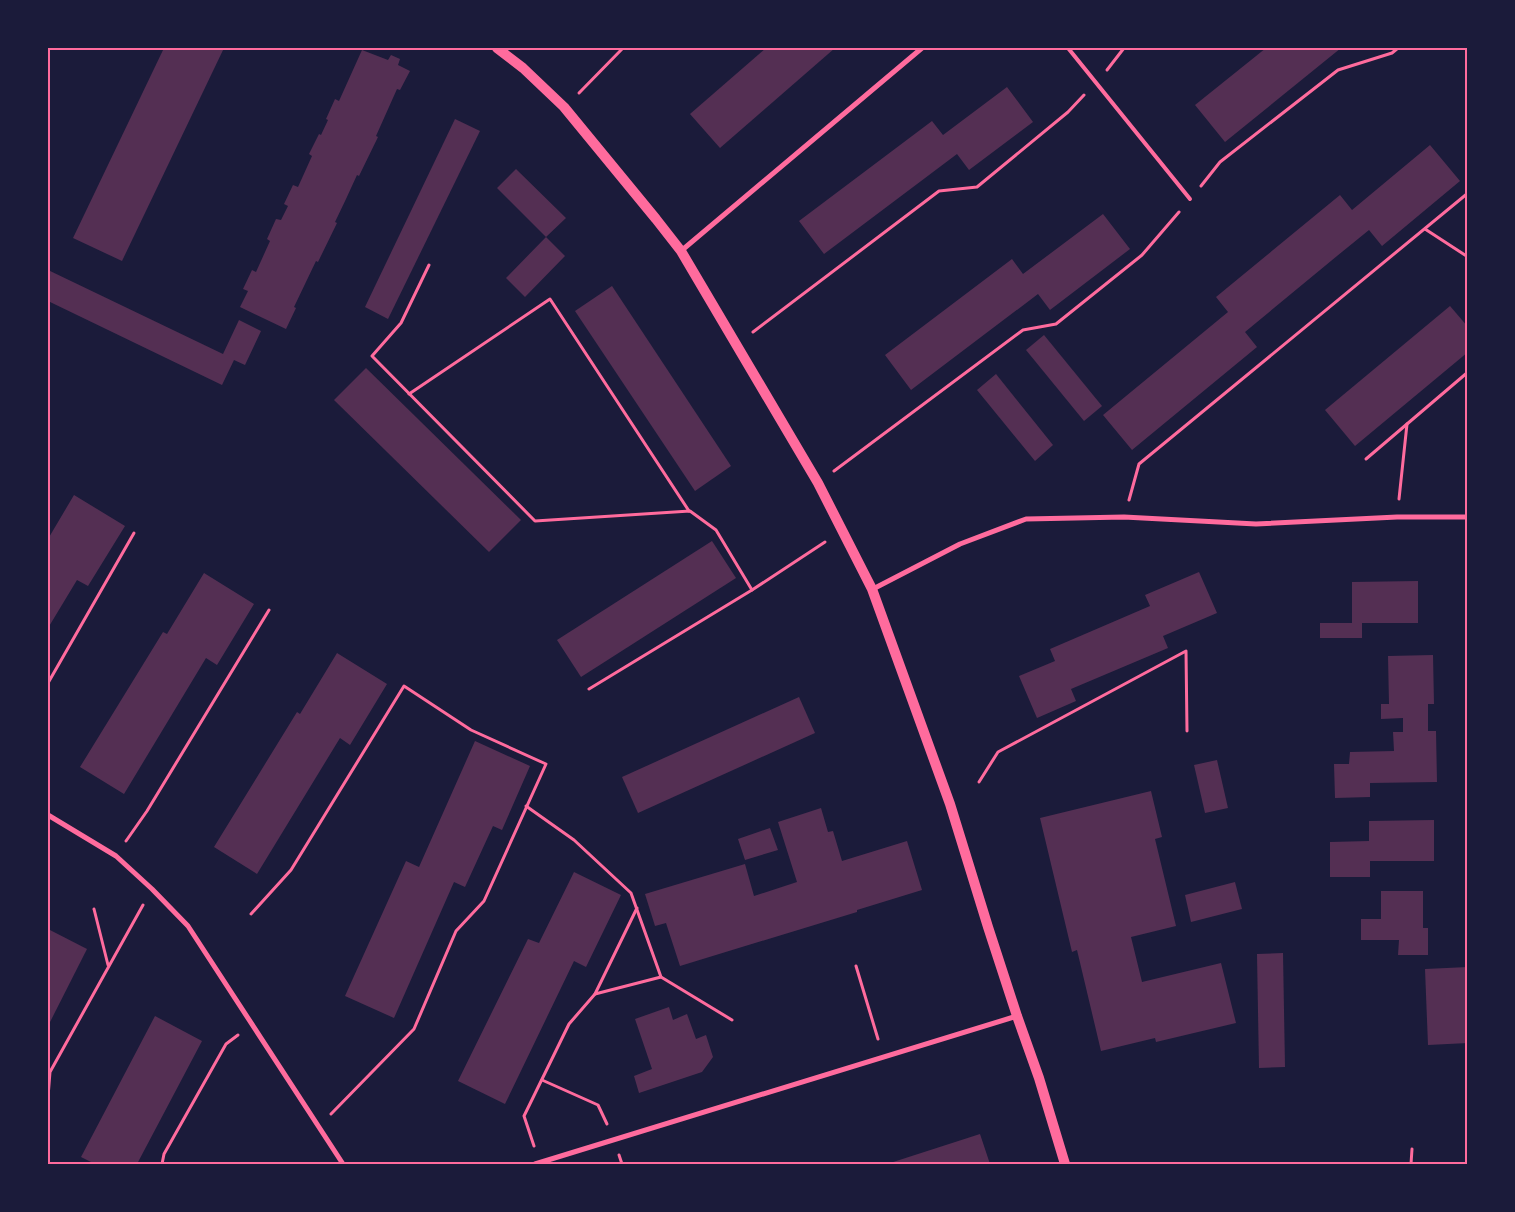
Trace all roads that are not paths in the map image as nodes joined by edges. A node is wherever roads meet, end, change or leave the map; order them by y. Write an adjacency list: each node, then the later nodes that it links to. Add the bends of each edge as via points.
1 (498, 48): 5 (main road, via 564,107)
2 (922, 48): 5 (street)
3 (1068, 48): 4 (lane)
4 (1190, 198)
5 (681, 252): 7 (main road, via 818,483)
6 (1468, 517): 7 (street, via 1256,524 1124,517 1026,519 960,544)
7 (872, 589): 9 (main road, via 950,804)
8 (48, 815): 10 (street, via 116,856 188,926)
9 (1016, 1016): 11 (street); 12 (main road)
10 (343, 1164)
11 (537, 1164)
12 (1065, 1164)

